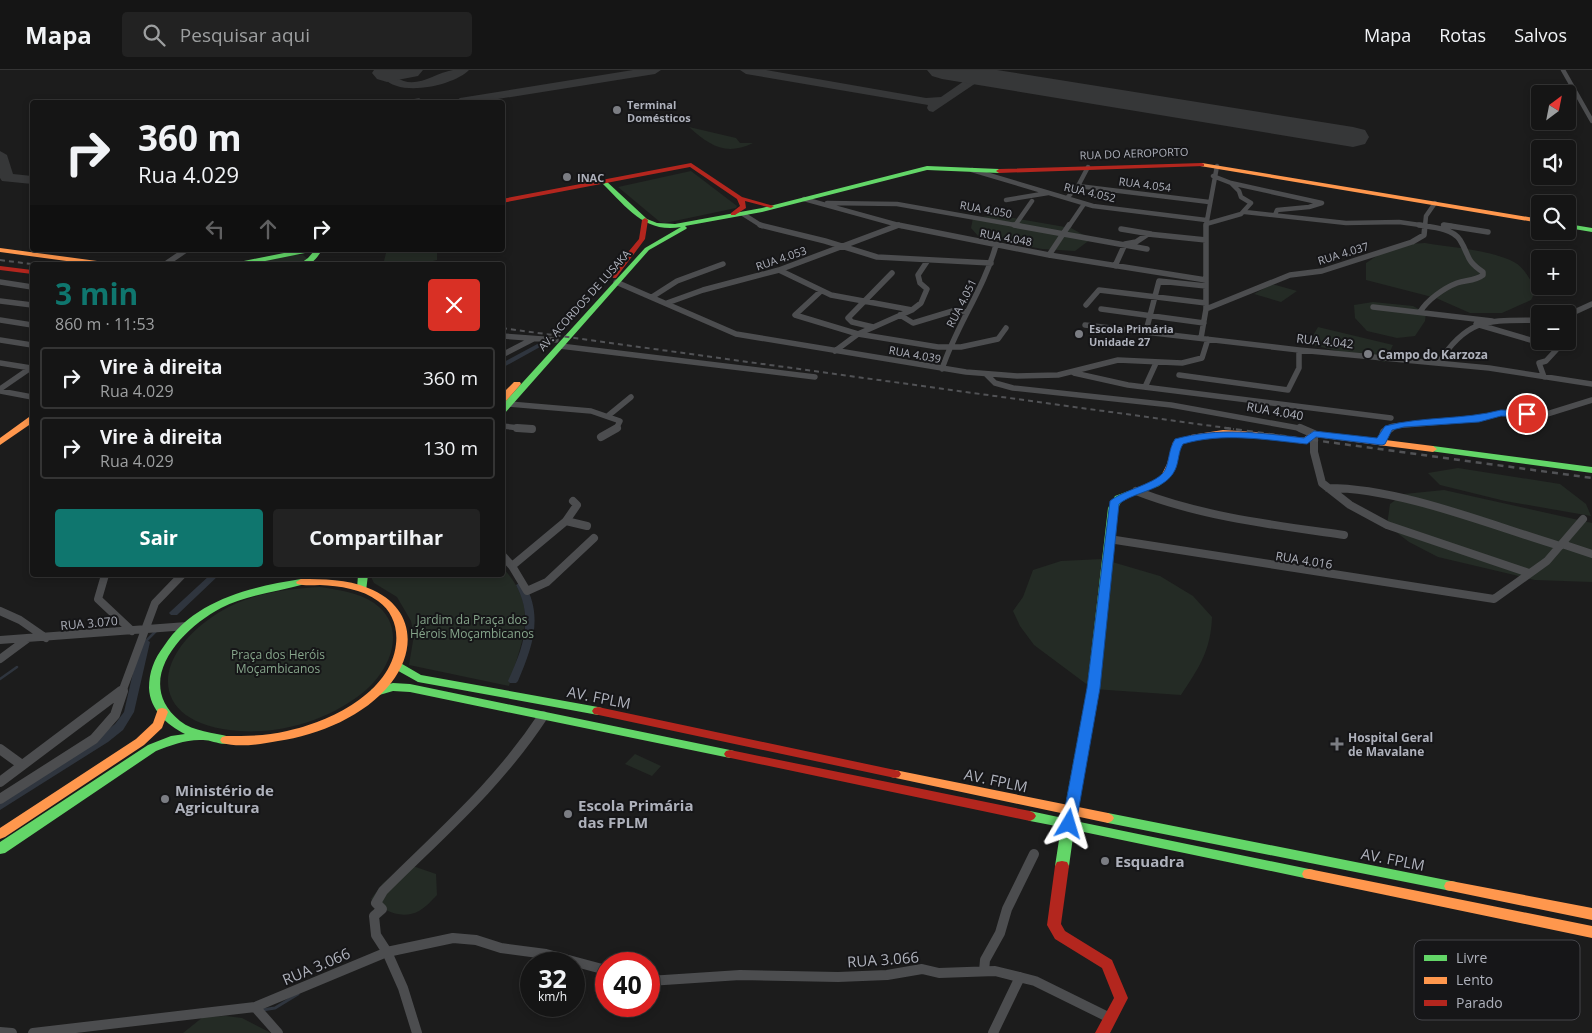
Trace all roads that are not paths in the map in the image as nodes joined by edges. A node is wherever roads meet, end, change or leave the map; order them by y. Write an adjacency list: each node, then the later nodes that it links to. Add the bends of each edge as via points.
1 (1563, 70): 2 (street)
2 (1592, 121)
3 (1088, 167): 4 (main road, RUA DO AEROPORTO); 5 (main road, RUA DO AEROPORTO, via 1187,164); 8 (street)
4 (972, 170): 9 (street, RUA 4.052); 12 (main road, RUA DO AEROPORTO, via 927,168)
5 (1215, 171): 7 (street); 16 (street, RUA 4.039); 17 (main road, RUA DO AEROPORTO)
6 (603, 181): 10 (main road, via 691,165); 13 (main road); 25 (main road)
7 (1231, 183): 21 (street, via 1241,197 1251,203); 23 (street, via 1322,203 1277,210)
8 (1078, 186): 11 (street); 16 (street, RUA 4.054)
9 (1050, 193): 11 (street, RUA 4.052); 14 (street)
10 (740, 198): 20 (main road); 24 (main road, via 744,207)
11 (1067, 198): 19 (street, RUA 4.052)
12 (804, 199): 18 (street, RUA 4.048); 20 (main road, RUA DO AEROPORTO)
13 (505, 200)
14 (1006, 200)
15 (1032, 201): 29 (street)
16 (1209, 202): 27 (street, RUA 4.039)
17 (1435, 203): 26 (main road, RUA DO AEROPORTO); 30 (street, RUA 4.037, via 1426,216)
18 (820, 204): 29 (street, RUA 4.050, via 897,204); 31 (street, RUA 4.048)
19 (1084, 204): 27 (street, RUA 4.052); 36 (street)
20 (775, 206): 22 (main road, RUA DO AEROPORTO)
21 (1244, 212): 23 (street); 27 (street)
22 (743, 214): 24 (main road, RUA DO AEROPORTO); 41 (street, via 764,227)
23 (1275, 215): 30 (street, via 1346,222)
24 (730, 216): 28 (main road, RUA DO AEROPORTO)
25 (645, 220): 28 (main road, RUA DO AEROPORTO, via 663,226); 96 (main road, AV. ACORDOS DE LUSAKA, via 645,231 638,247)
26 (1531, 220)
27 (1206, 222): 38 (street, RUA 4.039)
28 (697, 223): 60 (main road, AV. ACORDOS DE LUSAKA, via 655,242)
29 (1016, 224): 36 (street, RUA 4.050)
30 (1426, 224): 35 (street); 72 (street, RUA 4.037, via 1424,235 1401,246 1322,271 1290,274); 78 (street, via 1450,231 1459,238 1472,266 1482,272 1480,278 1450,286 1424,305)
31 (899, 225): 40 (street, RUA 4.048); 41 (street, RUA 4.053)
32 (1576, 227): 34 (main road)
33 (1121, 229): 37 (street)
34 (1592, 230)
35 (1488, 232)
36 (1062, 233): 39 (street, RUA 4.050); 46 (street)
37 (1150, 234): 38 (street); 39 (street)
38 (1206, 240): 61 (street, RUA 4.039)
39 (1125, 244): 42 (street, RUA 4.050); 54 (street)
40 (996, 245): 46 (street, RUA 4.048); 52 (street, RUA 4.051)
41 (843, 246): 47 (street, via 888,259); 56 (street, RUA 4.053)
42 (1147, 249)
43 (0, 250): 48 (main road)
44 (183, 252): 49 (street)
45 (314, 252): 50 (main road); 51 (main road)
46 (1049, 255): 54 (street, RUA 4.048)
47 (928, 260): 52 (street); 75 (street, via 918,276 927,290)
48 (90, 262)
49 (168, 262)
50 (249, 262)
51 (305, 262)
52 (991, 262): 77 (street, RUA 4.051)
53 (723, 264): 64 (street, via 677,281)
54 (1115, 266): 61 (street, RUA 4.048)
55 (0, 268): 57 (main road)
56 (779, 270): 63 (street); 68 (street, RUA 4.053, via 703,290)
57 (30, 272)
58 (892, 273): 67 (street)
59 (0, 282): 62 (street)
60 (616, 282): 64 (street, RUA 4.039); 96 (main road, AV. ACORDOS DE LUSAKA)
61 (1206, 283): 65 (street, via 1159,281); 72 (street, RUA 4.039)
62 (30, 287)
63 (822, 291): 67 (street); 91 (street, via 795,315)
64 (652, 297): 68 (street, RUA 4.039)
65 (1154, 297): 71 (street, via 1099,290); 72 (street); 80 (street)
66 (0, 301): 70 (street)
67 (866, 302): 75 (street); 88 (street, via 848,320)
68 (667, 304): 100 (street, RUA 4.039, via 736,334)
69 (1592, 304): 76 (street)
70 (30, 305)
71 (1086, 305)
72 (1206, 306): 84 (street, RUA 4.039)
73 (1373, 307): 78 (street)
74 (1101, 309): 80 (street)
75 (912, 310): 79 (street)
76 (1576, 311)
77 (966, 312): 79 (street, via 955,310 913,323); 98 (street, RUA 4.051)
78 (1420, 312): 83 (street)
79 (900, 315): 88 (street)
80 (1149, 315): 84 (street); 90 (street)
81 (0, 320): 86 (street)
82 (1531, 320): 83 (street)
83 (1492, 321): 85 (street)
84 (1204, 323): 94 (street, RUA 4.039)
85 (1476, 324): 102 (street, via 1451,342); 111 (street, via 1558,348 1546,361 1538,363)
86 (30, 325)
87 (1085, 325): 90 (street, RUA 4.042)
88 (872, 327): 91 (street)
89 (1006, 328): 98 (street, via 998,339)
90 (1146, 331): 94 (street, RUA 4.042)
91 (858, 334): 98 (street); 100 (street)
92 (505, 336): 93 (street)
93 (533, 338): 96 (street); 101 (street)
94 (1205, 338): 99 (street, RUA 4.042); 104 (street, RUA 4.039, via 1200,358 1182,363)
95 (0, 340): 97 (street)
96 (558, 343): 112 (street); 119 (main road, AV. ACORDOS DE LUSAKA)
97 (30, 345)
98 (949, 347): 107 (street, RUA 4.051)
99 (1299, 350): 102 (street, RUA 4.042); 110 (street, via 1299,368 1288,390)
100 (836, 351): 107 (street, RUA 4.039)
101 (505, 354)
102 (1439, 362): 111 (street, RUA 4.042)
103 (0, 363): 105 (street)
104 (1156, 363): 108 (street, RUA 4.039, via 1118,360); 114 (street)
105 (30, 367)
106 (30, 368): 115 (street)
107 (942, 369): 109 (street, RUA 4.039)
108 (1073, 373): 109 (street, RUA 4.039); 114 (street)
109 (986, 374): 125 (street, RUA 4.040, via 995,382 1014,388 1172,405 1297,426)
110 (1180, 375)
111 (1544, 376): 113 (street, RUA 4.042)
112 (814, 377)
113 (1592, 384)
114 (1145, 387): 121 (street)
115 (0, 390): 116 (street)
116 (30, 397)
117 (631, 398): 120 (street)
118 (1592, 400): 128 (street, via 1548,414 1501,413 1479,419 1398,425 1384,432)
119 (505, 405): 120 (street)
120 (609, 415): 126 (street, via 620,422 616,429)
121 (1391, 418)
122 (30, 420): 127 (main road)
123 (505, 426): 124 (street)
124 (532, 429)
125 (1314, 434): 128 (main road, RUA 4.040); 130 (street, via 1318,473); 131 (main road, via 1307,441 1239,434 1183,439 1176,444 1172,466 1165,477)
126 (602, 437)
127 (0, 442)
128 (1382, 442): 129 (main road, RUA 4.040)
129 (1592, 470)
130 (1328, 488): 139 (street, via 1357,488 1423,504); 143 (street, via 1378,521)
131 (1136, 491): 136 (street, via 1214,516); 138 (main road, via 1124,494 1114,503)
132 (573, 501): 134 (street, via 577,505)
133 (1583, 519): 139 (street)
134 (566, 521): 135 (street); 142 (street)
135 (587, 526)
136 (1344, 535)
137 (594, 538): 142 (street, via 548,582 532,590 527,591)
138 (1109, 539): 143 (street, RUA 4.016, via 1262,565 1496,598); 168 (main road, via 1093,688)
139 (1561, 545): 140 (street); 143 (street, via 1547,561)
140 (1592, 554)
141 (505, 558): 142 (street)
142 (512, 566)
143 (1529, 573)
144 (105, 577): 152 (street, via 98,599)
145 (180, 577): 153 (street, via 155,603)
146 (333, 577): 148 (main road)
147 (363, 577): 149 (main road)
148 (324, 582): 149 (main road); 151 (main road, via 276,585 252,592 206,612)
149 (362, 589): 158 (main road, via 391,606 400,619 404,641)
150 (0, 611): 154 (street, RUA 3.070)
151 (187, 626): 153 (street, RUA 3.070); 161 (main road, via 159,660 153,679 154,696)
152 (132, 630): 153 (street, RUA 3.070); 154 (street, RUA 3.070)
153 (143, 631): 159 (street)
154 (46, 638): 155 (street)
155 (27, 639): 156 (street); 157 (street)
156 (0, 640)
157 (0, 659)
158 (397, 665): 160 (main road); 168 (main road, AV. FPLM, via 418,678 602,712)
159 (121, 691): 165 (street); 167 (street, via 115,715 94,739)
160 (376, 692): 162 (main road, via 393,687 410,688); 163 (main road, via 352,710 290,736 251,741)
161 (162, 712): 163 (main road, via 172,722); 170 (main road, via 151,733)
162 (543, 716): 169 (main road, via 605,726); 175 (street, via 517,755 489,788 383,891 376,904 382,909 374,916 376,935)
163 (200, 736): 171 (main road, via 175,739 152,748)
164 (0, 749): 165 (street)
165 (22, 765): 166 (street)
166 (0, 782)
167 (0, 798)
168 (1071, 811): 169 (main road); 173 (main road, AV. FPLM)
169 (1069, 824): 174 (main road); 181 (main road, via 1054,925 1060,935 1106,964 1121,998)
170 (0, 834)
171 (0, 849)
172 (1034, 854): 177 (street, via 985,960)
173 (1592, 914)
174 (1592, 932)
175 (387, 952): 176 (street, RUA 3.066, via 453,938 476,940); 180 (street, RUA 3.066); 187 (street, via 403,988)
176 (595, 967)
177 (984, 971): 178 (street, RUA 3.066); 179 (street, RUA 3.066, via 939,973 922,969 887,975 740,975)
178 (1020, 977): 181 (street, RUA 3.066); 188 (street)
179 (660, 981)
180 (255, 1007): 185 (street, RUA 3.066); 186 (street)
181 (1110, 1018): 189 (main road)
182 (0, 1032): 183 (street)
183 (4, 1033): 184 (street)
184 (12, 1033)
185 (33, 1033)
186 (278, 1033)
187 (417, 1033)
188 (993, 1033)
189 (1102, 1033)

